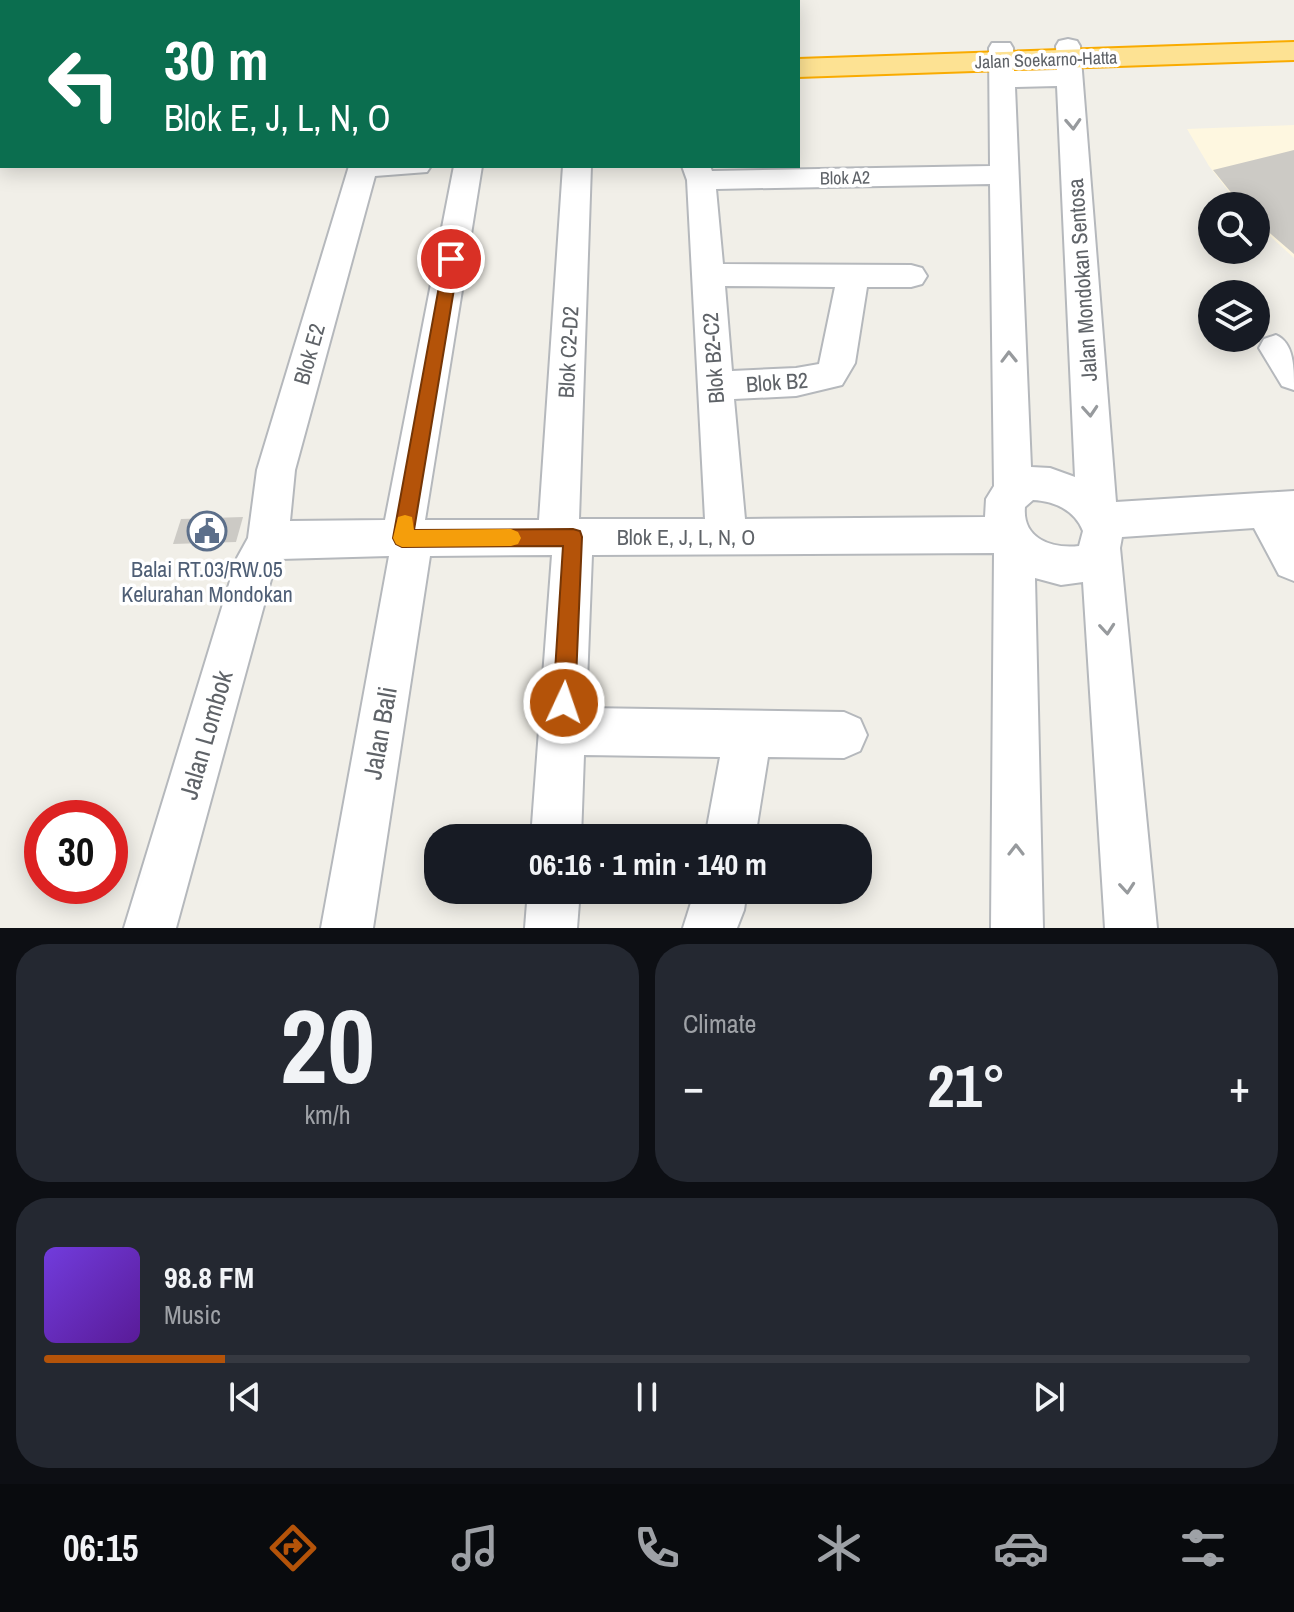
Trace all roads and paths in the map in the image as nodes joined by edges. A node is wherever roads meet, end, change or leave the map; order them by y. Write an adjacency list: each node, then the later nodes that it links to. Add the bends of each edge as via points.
1 (1294, 39): 4 (highway, Jalan Soekarno-Hatta)
2 (1294, 51): 4 (highway, Jalan Soekarno-Hatta)
3 (800, 54): 5 (highway, Jalan Soekarno-Hatta)
4 (1069, 61): 5 (highway, Jalan Soekarno-Hatta); 18 (street, Jalan Mondokan Sentosa, one-way to 18)
5 (1002, 63): 6 (highway, Jalan Soekarno-Hatta); 11 (street)
6 (800, 68)
7 (363, 168): 23 (street, Blok E2, via 276,470)
8 (468, 168): 21 (street, Jalan Bali)
9 (577, 168): 20 (street, Blok C2-D2)
10 (698, 173): 11 (street, Blok A2); 12 (street, Blok B2-C2)
11 (1005, 175): 16 (street, one-way to 11)
12 (708, 275): 13 (street); 15 (street, Blok B2-C2)
13 (853, 276): 14 (street); 15 (street, Blok B2, via 838,363 830,375)
14 (911, 276)
15 (715, 386): 19 (street, Blok B2-C2)
16 (1013, 491): 18 (street, via 1035,483 1063,487 1088,503); 22 (street, via 1003,510)
17 (1279, 509): 18 (street); 24 (street)
18 (1099, 529): 22 (street, via 1093,560 1082,565 1053,566 1025,552); 37 (street, Jalan Mondokan Sentosa, one-way to 37)
19 (726, 536): 20 (street, Blok E, J, L, N, O); 22 (street, Blok E, J, L, N, O)
20 (565, 537): 21 (street, Blok E, J, L, N, O); 25 (street, Blok C2-D2)
21 (408, 538): 23 (street, Blok E, J, L, N, O, via 287,539); 33 (street, Jalan Bali)
22 (1012, 538): 36 (street, one-way to 22)
23 (267, 544): 32 (street, Jalan Lombok, via 257,558)
24 (1294, 562)
25 (562, 731): 26 (street); 28 (street, Blok C2-D2)
26 (748, 733): 27 (street); 29 (street)
27 (844, 735)
28 (557, 824)
29 (732, 824)
30 (553, 904): 34 (street)
31 (719, 904): 35 (street)
32 (150, 928)
33 (347, 928)
34 (551, 928)
35 (709, 928)
36 (1017, 928)
37 (1131, 928)

